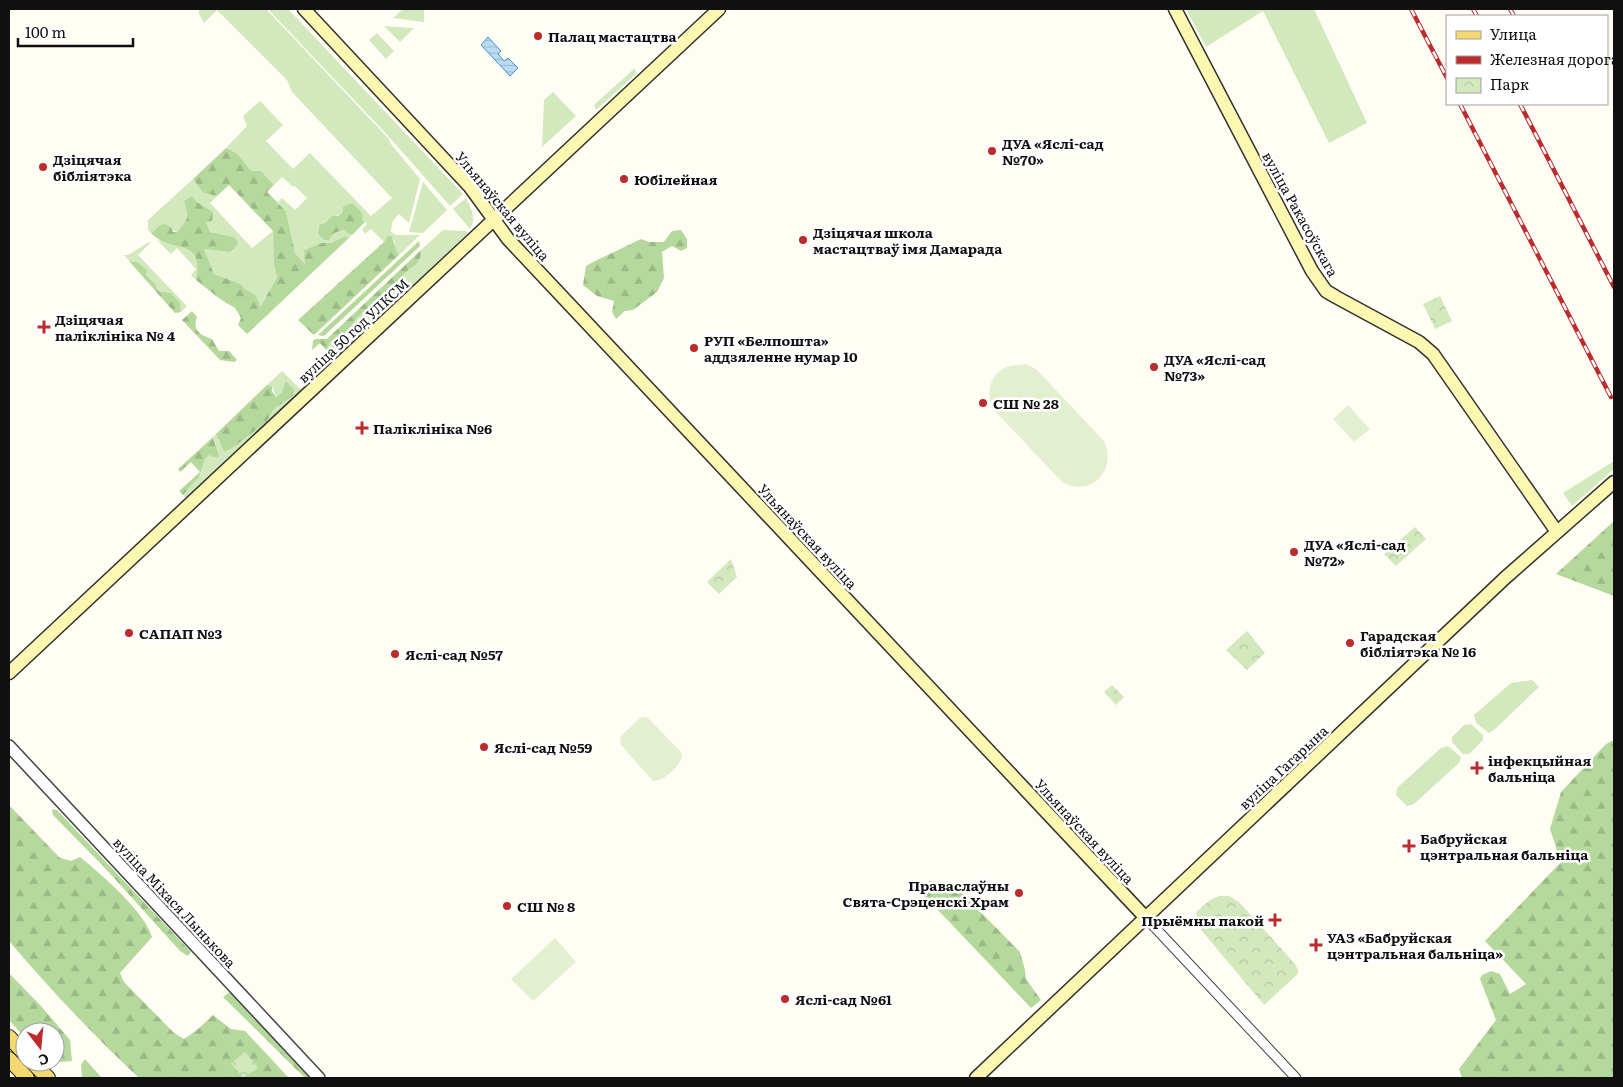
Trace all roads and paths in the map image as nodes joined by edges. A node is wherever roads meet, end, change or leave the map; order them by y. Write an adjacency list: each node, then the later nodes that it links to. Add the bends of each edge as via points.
1 (304, 9): 4 (main road, Ульянаўская вуліца, via 470,187)
2 (719, 9): 4 (main road, вуліца 50 год УЛКСМ)
3 (1175, 9): 6 (main road, вуліца Ракасоўскага, via 1312,271 1326,291 1419,342 1433,354)
4 (494, 219): 7 (main road, вуліца 50 год УЛКСМ); 9 (main road, Ульянаўская вуліца, via 508,239)
5 (1614, 482): 6 (main road, вуліца Гагарына)
6 (1557, 532): 9 (main road, вуліца Гагарына)
7 (9, 673)
8 (9, 746): 12 (street, вуліца Міхася Лынькова)
9 (1145, 917): 13 (main road, вуліца Гагарына); 14 (street, Ульянаўская вуліца)
10 (9, 1059): 11 (main road)
11 (27, 1078)
12 (319, 1078)
13 (976, 1078)
14 (1296, 1078)

